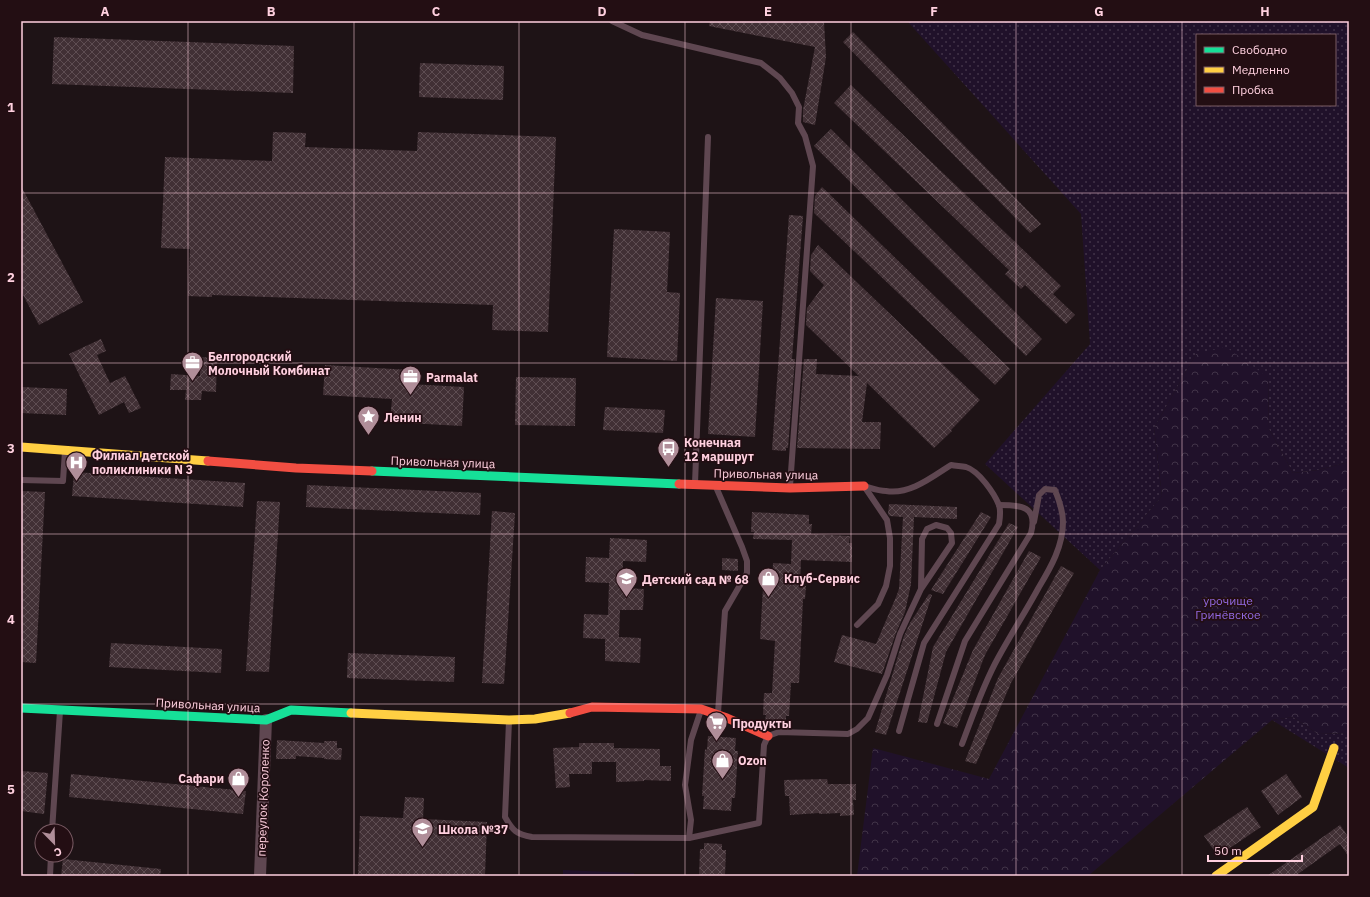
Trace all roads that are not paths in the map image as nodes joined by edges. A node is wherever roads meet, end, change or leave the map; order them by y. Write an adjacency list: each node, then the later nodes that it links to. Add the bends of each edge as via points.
1 (612, 21): 9 (lane, via 642,35 761,63 780,78 799,107 798,123 805,136 813,166)
2 (708, 137): 6 (lane)
3 (21, 448): 4 (street, Привольная улица)
4 (65, 451): 5 (lane, via 63,481); 6 (street, Привольная улица, via 296,468)
5 (21, 480)
6 (695, 484): 7 (street, Привольная улица)
7 (716, 485): 9 (street, Привольная улица); 17 (lane, via 747,561 747,573 725,611)
8 (864, 486): 9 (street, Привольная улица); 10 (lane, via 887,492 909,489 951,465 967,468 979,476); 13 (lane, via 887,520 890,566 886,586 878,604)
9 (790, 488)
10 (999, 505): 11 (lane, via 1018,505 1028,510); 21 (lane, via 999,524 924,643)
11 (1034, 522): 20 (lane, via 1031,533 965,641); 23 (lane, via 1039,495 1045,489 1055,490 1063,523 1059,548 998,658)
12 (921, 590): 12 (lane, via 952,543 951,533 947,528 936,525 927,529 922,539); 22 (lane, via 900,634 887,675 868,718 848,734 779,732)
13 (857, 625)
14 (21, 708): 16 (street, Привольная улица)
15 (701, 709): 17 (street, Привольная улица); 19 (street, Привольная улица, via 592,707 561,715); 26 (lane, via 691,740 685,785 691,820)
16 (60, 710): 18 (street, Привольная улица); 25 (lane)
17 (718, 713): 22 (street, Привольная улица)
18 (266, 720): 19 (street, Привольная улица, via 291,710); 29 (street, переулок Короленко)
19 (509, 720): 26 (lane, via 505,817 519,835 532,838)
20 (936, 724)
21 (899, 731)
22 (768, 736): 26 (lane, via 764,745 758,823)
23 (962, 744)
24 (1334, 748): 30 (street, via 1313,807)
25 (53, 823)
26 (689, 838)
27 (51, 863): 28 (lane)
28 (50, 876)
29 (260, 876)
30 (1216, 876)

